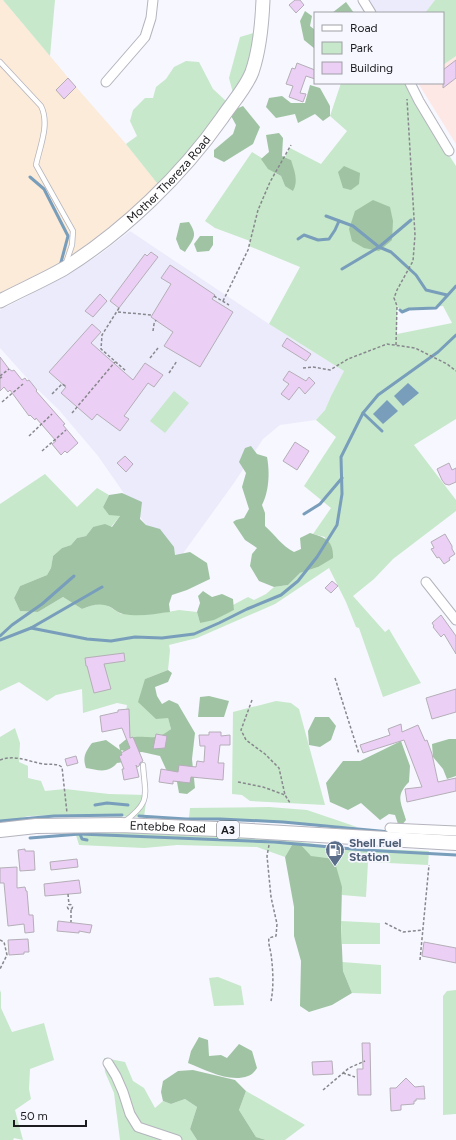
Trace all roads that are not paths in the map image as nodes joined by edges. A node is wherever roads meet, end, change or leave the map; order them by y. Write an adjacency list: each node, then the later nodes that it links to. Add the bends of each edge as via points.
1 (153, 0): 6 (street, via 145,37)
2 (263, 0): 9 (street, Mother Thereza Road, via 260,34 252,72 215,128 155,196 103,242)
3 (363, 0): 4 (street)
4 (370, 12)
5 (0, 62): 9 (lane, via 44,112 45,124 36,165 73,232 72,245)
6 (106, 82)
7 (410, 84): 8 (street)
8 (448, 151)
9 (64, 268): 10 (street, Mother Thereza Road)
10 (0, 301)
11 (426, 582): 12 (street)
12 (456, 620)
13 (143, 765): 14 (lane, via 146,798 134,815)
14 (120, 825): 16 (main road, Entebbe Road / A3, via 36,826); 18 (main road, Entebbe Road / A3)
15 (390, 828): 17 (street)
16 (0, 830)
17 (456, 832)
18 (456, 843)
19 (108, 1062): 20 (street, via 138,1127)
20 (177, 1140)

